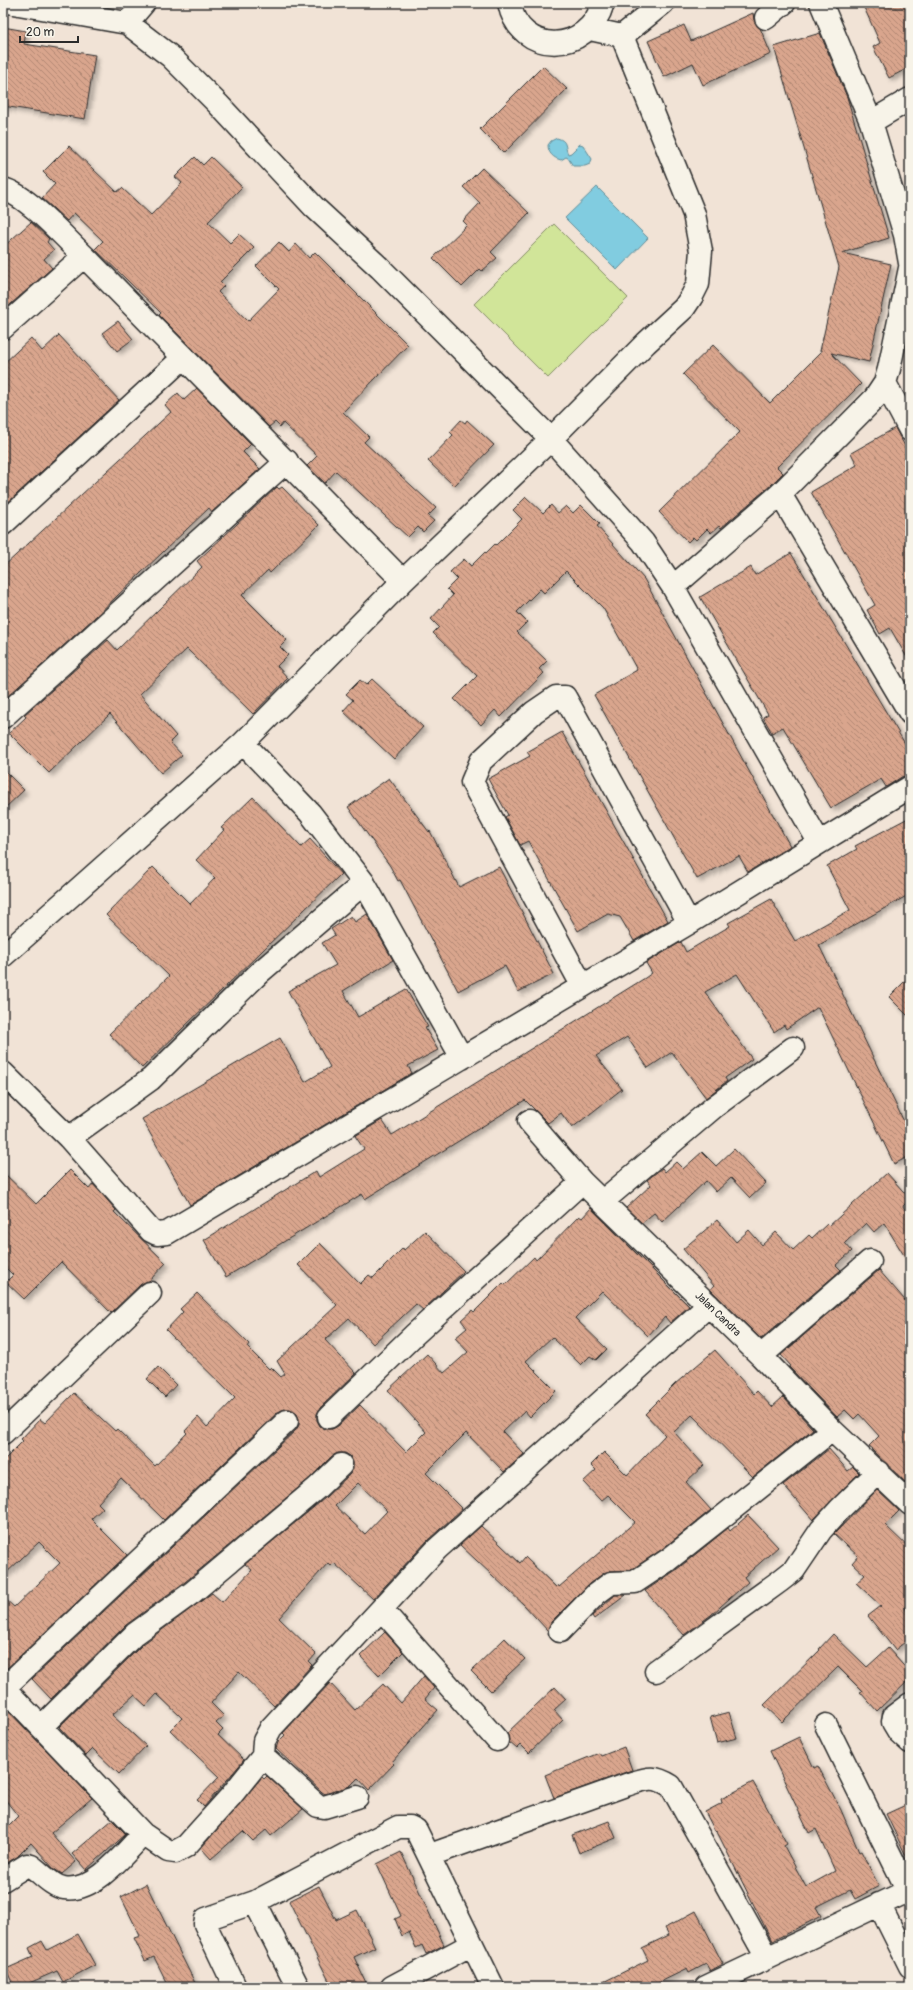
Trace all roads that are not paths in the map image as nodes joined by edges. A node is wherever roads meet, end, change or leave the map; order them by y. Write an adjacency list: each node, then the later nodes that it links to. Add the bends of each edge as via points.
1 (13, 3): 9 (street)
2 (144, 3): 9 (street)
3 (509, 3): 10 (street, via 519,26 531,36 546,42 562,43 577,38)
4 (603, 3): 10 (street, via 599,16)
5 (663, 3): 11 (street)
6 (784, 3): 8 (street)
7 (821, 3): 13 (street)
8 (766, 18)
9 (127, 23): 22 (street, via 170,56 314,207 380,268)
10 (590, 29): 11 (street)
11 (622, 36): 22 (street, via 694,214 701,251 698,284 684,308)
12 (910, 99): 13 (street)
13 (871, 122): 16 (street, via 905,235)
14 (3, 189): 15 (street, via 30,205)
15 (84, 256): 18 (street); 19 (street)
16 (910, 263)
17 (910, 268): 20 (street)
18 (3, 328)
19 (184, 357): 23 (street); 25 (street)
20 (885, 383): 21 (street); 24 (street, via 865,410)
21 (910, 430)
22 (551, 439): 26 (street); 27 (street, via 643,542)
23 (287, 461): 26 (street); 29 (street)
24 (780, 494): 27 (street); 28 (street)
25 (3, 524)
26 (403, 581): 30 (street)
27 (673, 587): 32 (street)
28 (910, 713)
29 (3, 717)
30 (243, 743): 33 (street, via 310,813); 35 (street)
31 (910, 787): 32 (street)
32 (819, 842): 34 (street)
33 (364, 883): 38 (street); 41 (street, via 259,973 150,1079)
34 (689, 923): 36 (street); 36 (street, via 565,697 556,697 534,712 481,761 472,782)
35 (3, 956)
36 (582, 985): 38 (street)
37 (793, 1048): 43 (street, via 714,1108)
38 (462, 1058): 41 (street, via 167,1233 156,1234 151,1230)
39 (3, 1074): 41 (street)
40 (529, 1121): 42 (street, Jalan Candra)
41 (69, 1138)
42 (582, 1182): 43 (street, Jalan Candra); 48 (street, via 414,1335)
43 (603, 1201): 46 (street, Jalan Candra)
44 (870, 1261): 47 (street)
45 (150, 1293): 51 (street)
46 (709, 1304): 47 (street, Jalan Candra); 55 (street, via 437,1549)
47 (762, 1356): 50 (street, Jalan Candra)
48 (329, 1417)
49 (286, 1421): 58 (street)
50 (832, 1430): 53 (street, Jalan Candra); 56 (street, via 668,1560 635,1582 611,1583 596,1594)
51 (3, 1433)
52 (341, 1465): 61 (street, via 193,1592 135,1634)
53 (878, 1472): 54 (street, Jalan Candra); 57 (street, via 821,1530 794,1570)
54 (906, 1493)
55 (382, 1610): 62 (street); 64 (street, via 271,1728 264,1741)
56 (560, 1631)
57 (656, 1671)
58 (6, 1695): 61 (street)
59 (910, 1704): 63 (street, via 894,1716 893,1722)
60 (826, 1725): 69 (street)
61 (42, 1726): 66 (street)
62 (497, 1740)
63 (908, 1740)
64 (264, 1756): 65 (street, via 318,1806 324,1807); 66 (street, via 186,1846 176,1852 168,1851)
65 (357, 1797)
66 (143, 1834): 68 (street, via 100,1877 86,1884 64,1888 57,1886 27,1864)
67 (430, 1855): 70 (street, via 416,1830 410,1826 398,1827); 72 (street); 73 (street, via 626,1785 652,1777 662,1780 671,1786)
68 (3, 1880)
69 (909, 1890): 71 (street)
70 (255, 1902): 75 (street, via 206,1919 205,1922); 76 (street)
71 (879, 1904): 73 (street); 74 (street)
72 (472, 1944): 77 (street); 78 (street)
73 (766, 1958): 79 (street)
74 (910, 1966)
75 (235, 1987)
76 (298, 1987)
77 (392, 1987)
78 (493, 1987)
79 (706, 1987)

